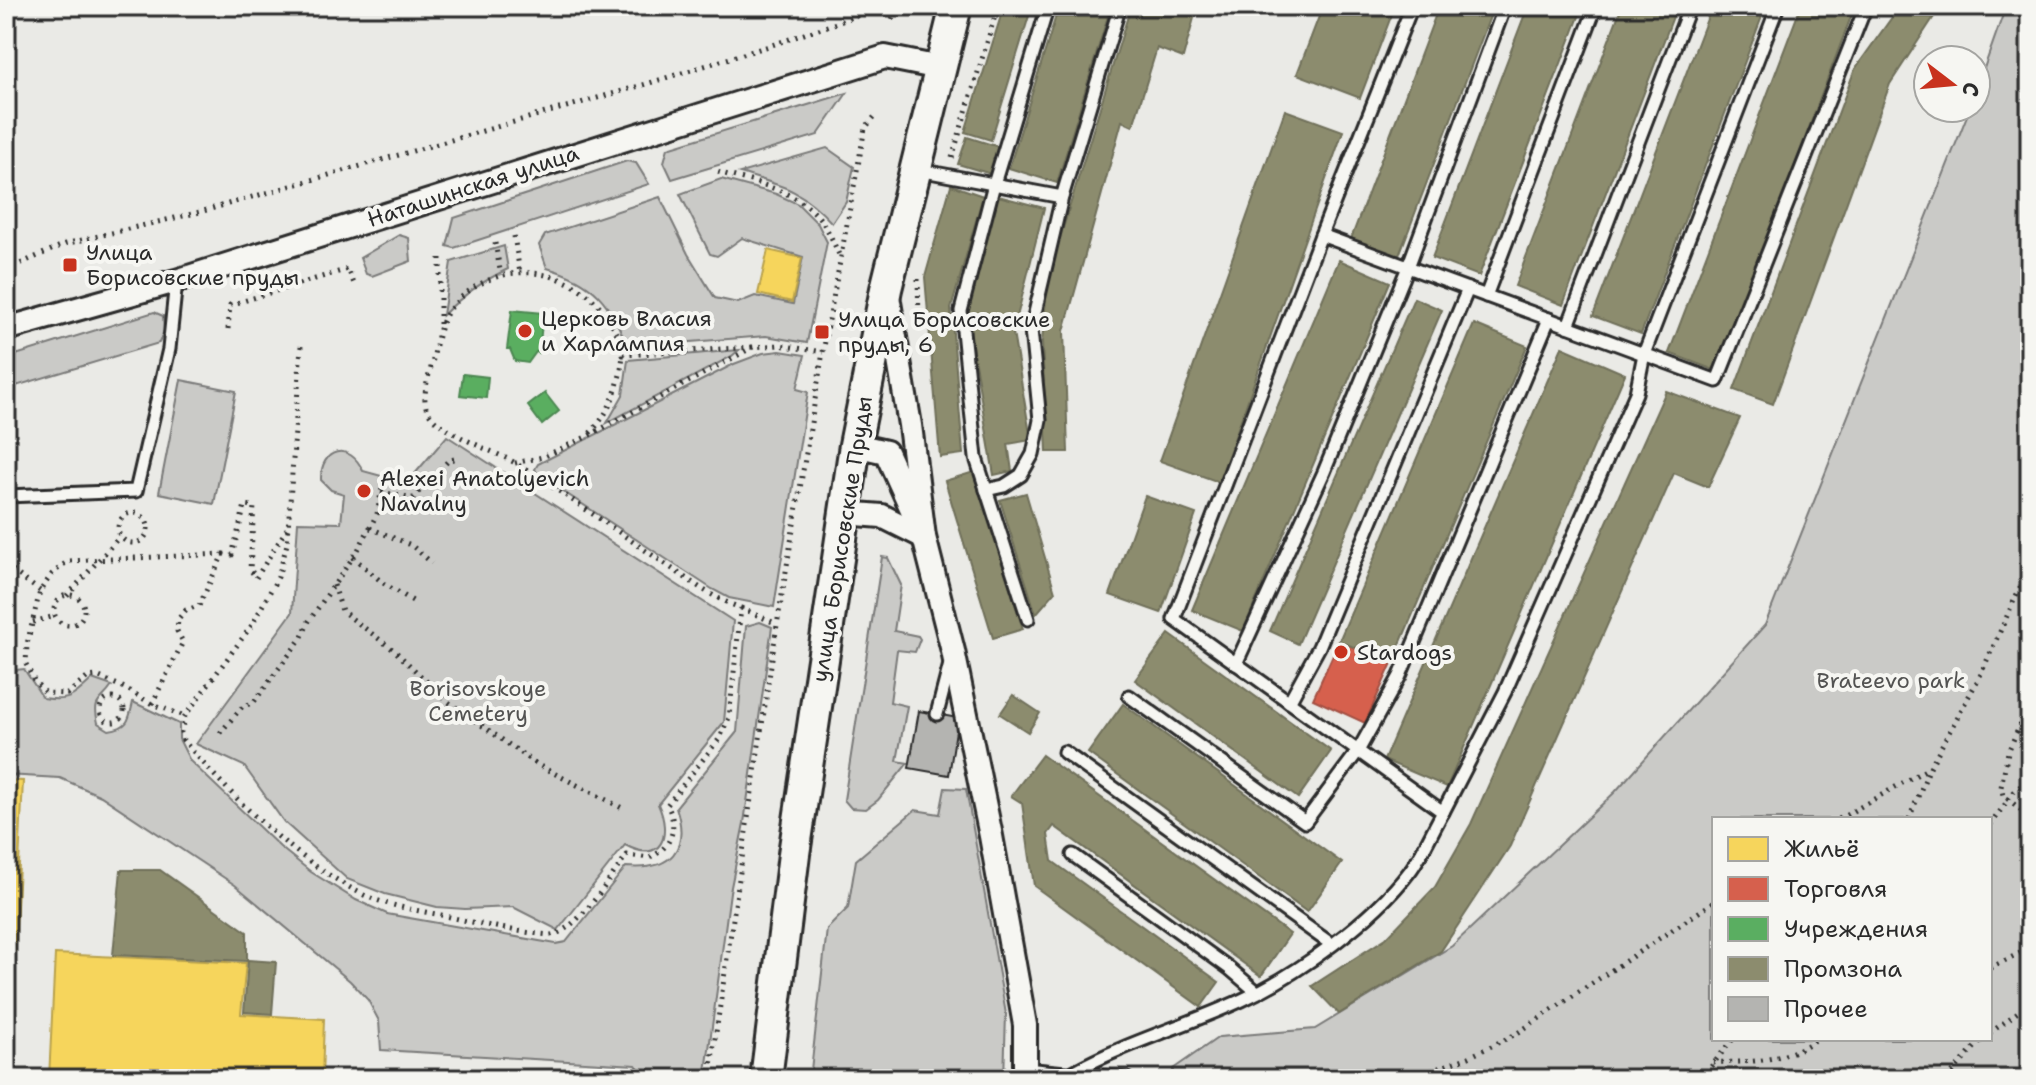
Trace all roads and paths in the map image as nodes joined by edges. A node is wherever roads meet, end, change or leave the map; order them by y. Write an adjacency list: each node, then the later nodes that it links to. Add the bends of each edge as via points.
1 (879, 6): 27 (path, via 643,85 200,212 65,244)
2 (898, 6): 13 (path)
3 (956, 6): 14 (main road, улица Борисовские Пруды)
4 (998, 6): 18 (path)
5 (1048, 6): 19 (lane)
6 (1120, 6): 20 (lane)
7 (1412, 6): 21 (lane)
8 (1505, 6): 26 (lane)
9 (1596, 6): 35 (lane)
10 (1690, 6): 40 (lane)
11 (1778, 6): 47 (lane)
12 (1866, 6): 47 (lane, via 1717,381)
13 (892, 19)
14 (940, 68): 16 (main road, улица Борисовские Пруды); 31 (street, Наташинская улица, via 885,57)
15 (876, 115): 24 (path, via 865,128)
16 (914, 169): 18 (lane); 33 (main road, улица Борисовские Пруды)
17 (718, 172): 24 (path, via 801,201 822,221)
18 (947, 176): 19 (lane)
19 (994, 184): 20 (lane); 54 (lane, via 961,311 976,458)
20 (1062, 197): 54 (lane, via 1031,330 1040,420 1033,454 1021,475)
21 (1321, 235): 26 (lane); 83 (lane, via 1174,619)
22 (514, 236): 28 (path)
23 (495, 243): 29 (path)
24 (841, 257): 46 (path)
25 (440, 258): 41 (path)
26 (1408, 267): 34 (lane); 83 (lane, via 1324,472)
27 (6, 270)
28 (520, 273): 29 (path); 48 (path, via 552,276 587,293 613,323)
29 (501, 275): 41 (path, via 461,298)
30 (918, 276): 39 (path)
31 (176, 281): 42 (street, Наташинская улица); 56 (lane, via 169,349 136,491)
32 (355, 286): 37 (path, via 348,269)
33 (886, 289): 50 (main road, улица Борисовские Пруды); 61 (street)
34 (1468, 289): 35 (lane); 88 (lane, via 1319,647)
35 (1486, 296): 38 (lane)
36 (228, 298): 37 (path)
37 (230, 305): 43 (path)
38 (1549, 319): 40 (lane); 94 (lane, via 1400,676)
39 (919, 322)
40 (1568, 326): 47 (lane)
41 (440, 328): 52 (path, via 427,409 451,431)
42 (6, 329)
43 (228, 329)
44 (301, 346): 58 (path)
45 (753, 347): 46 (path); 48 (path); 49 (path)
46 (823, 352): 78 (path)
47 (1644, 354): 100 (lane, via 1636,393 1524,650)
48 (623, 355): 49 (path, via 610,404)
49 (586, 437): 52 (path, via 543,457)
50 (855, 445): 57 (main road, улица Борисовские Пруды); 61 (street, via 886,452)
51 (457, 458): 55 (path, via 413,498)
52 (514, 463): 74 (path, via 705,590)
53 (384, 477): 55 (path)
54 (986, 490): 76 (lane)
55 (381, 492): 59 (path)
56 (6, 496)
57 (844, 513): 61 (street, via 882,516); 120 (main road, улица Борисовские Пруды)
58 (288, 526): 63 (path, via 256,578 250,569 254,506 245,505 232,555); 92 (path, via 278,577 266,603)
59 (370, 528): 64 (path); 67 (path, via 411,545)
60 (120, 536): 62 (path); 62 (path, via 120,518 130,512 143,516 149,528 144,540); 66 (path)
61 (924, 537): 80 (street)
62 (131, 545): 65 (path)
63 (223, 554): 65 (path); 90 (path, via 199,606 178,619 183,642)
64 (353, 557): 70 (path); 73 (path)
65 (130, 559): 66 (path)
66 (97, 560): 71 (path, via 68,561); 72 (path)
67 (432, 563)
68 (2030, 565): 96 (path, via 1980,676)
69 (6, 566): 71 (path)
70 (334, 585): 93 (path, via 254,702 242,707); 99 (path, via 342,611 395,651 447,701 538,765)
71 (40, 591): 77 (path)
72 (67, 596): 75 (path, via 55,604); 75 (path, via 76,596 84,605 84,617 75,625 63,625)
73 (416, 603)
74 (741, 608): 78 (path); 92 (path, via 729,718 720,738 667,805 674,826 667,846 649,858 627,855 578,918 558,934 391,904 343,883 280,837 199,759 183,740)
75 (55, 616): 77 (path)
76 (1028, 619)
77 (33, 622): 82 (path)
78 (777, 625): 119 (path)
79 (6, 649): 81 (path)
80 (953, 651): 91 (lane); 118 (street, via 1025,1025)
81 (12, 660): 82 (path); 84 (path)
82 (26, 664): 85 (path, via 46,693 67,694 97,676)
83 (1236, 664): 88 (lane)
84 (6, 674)
85 (125, 688): 87 (path); 90 (path)
86 (1129, 696): 94 (lane, via 1305,822)
87 (119, 699): 87 (path, via 125,707 123,716 106,721 100,713 102,703)
88 (1289, 702): 94 (lane)
89 (2030, 702): 98 (path, via 2005,763 2001,787)
90 (152, 704): 92 (path)
91 (937, 714)
92 (185, 716)
93 (220, 733)
94 (1358, 751): 100 (lane)
95 (1064, 752): 107 (lane)
96 (1930, 767): 101 (path); 102 (path)
97 (2030, 777): 98 (path)
98 (2008, 800): 103 (path); 104 (path)
99 (626, 810)
100 (1443, 812): 107 (lane, via 1410,871)
101 (1842, 817)
102 (1910, 817)
103 (1992, 822)
104 (2030, 823)
105 (1073, 855): 110 (lane)
106 (1712, 903): 122 (path, via 1516,1034)
107 (1331, 944): 110 (lane)
108 (2030, 948): 109 (path)
109 (1992, 967)
110 (1257, 992): 117 (lane, via 1108,1052)
111 (2030, 1003): 112 (path)
112 (1992, 1032)
113 (1731, 1041): 116 (path)
114 (1814, 1041): 116 (path, via 1774,1060)
115 (1980, 1041): 124 (path)
116 (1713, 1062): 123 (path)
117 (1073, 1072): 118 (lane); 121 (lane)
118 (1025, 1074)
119 (709, 1079)
120 (766, 1079)
121 (1120, 1079)
122 (1408, 1079)
123 (1701, 1079)
124 (1947, 1079)

